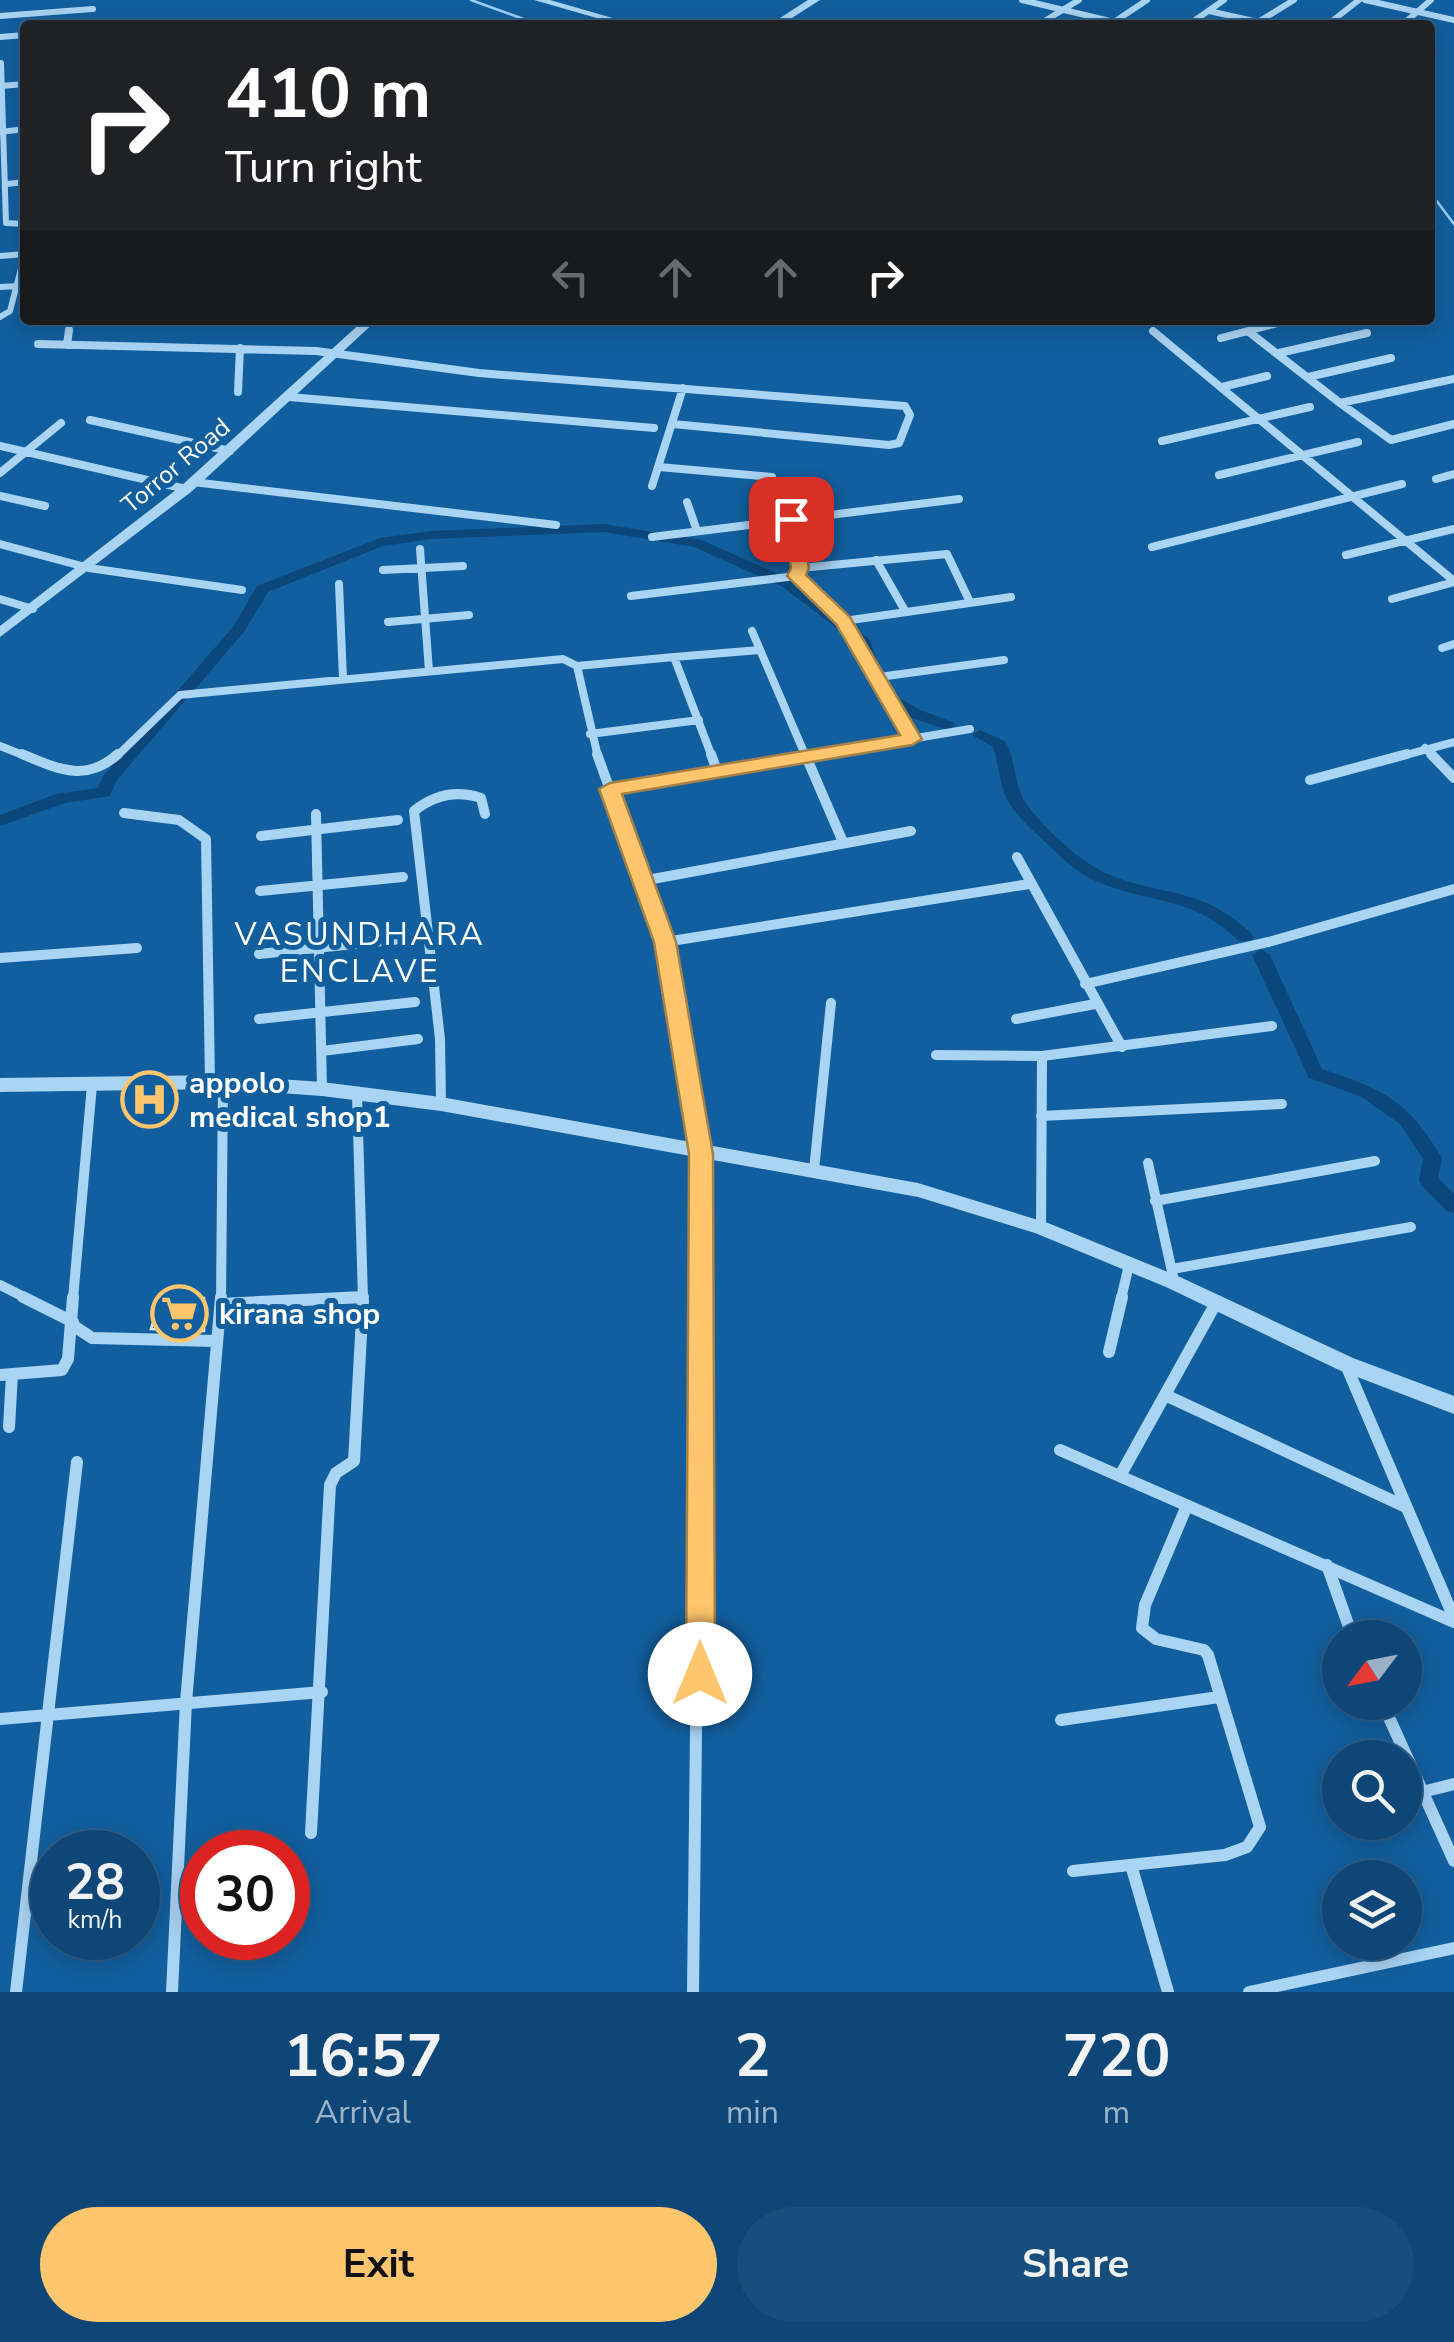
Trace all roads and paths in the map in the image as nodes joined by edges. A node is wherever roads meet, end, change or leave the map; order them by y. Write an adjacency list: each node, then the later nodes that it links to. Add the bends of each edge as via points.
1 (539, 0): 15 (street)
2 (815, 0): 16 (street)
3 (1022, 0): 11 (street)
4 (1079, 0): 11 (street)
5 (1146, 0): 19 (street)
6 (1224, 0): 12 (street)
7 (1294, 0): 22 (street)
8 (1362, 0): 13 (street); 23 (street)
9 (1431, 0): 13 (street)
10 (94, 9): 14 (street)
11 (1064, 10): 17 (street); 18 (street)
12 (1208, 11): 20 (street); 21 (street)
13 (1418, 12): 24 (street); 25 (street)
14 (0, 16)
15 (613, 20)
16 (782, 20)
17 (1047, 20)
18 (1100, 20)
19 (1116, 20)
20 (1195, 20)
21 (1249, 20)
22 (1261, 20)
23 (1334, 20)
24 (1408, 20)
25 (1454, 20)
26 (1, 63): 27 (street)
27 (2, 86): 28 (street)
28 (4, 131): 29 (street)
29 (4, 190): 30 (street, via 6,223)
30 (20, 224)
31 (20, 277): 32 (street)
32 (18, 286): 33 (street); 34 (street, via 8,314)
33 (0, 287)
34 (0, 317)
35 (69, 325): 43 (street)
36 (366, 325): 46 (street, Torror Road)
37 (1275, 325): 39 (street)
38 (1152, 330): 51 (street)
39 (1248, 332): 41 (street); 45 (street)
40 (1367, 333): 45 (street)
41 (1220, 338)
42 (38, 344): 43 (street)
43 (67, 345): 44 (street)
44 (240, 348): 46 (street); 53 (street)
45 (1279, 354): 49 (street)
46 (333, 355): 52 (street); 54 (street, Torror Road)
47 (1391, 358): 49 (street)
48 (1267, 376): 51 (street)
49 (1308, 377): 55 (street)
50 (1454, 378): 55 (street)
51 (1222, 387): 57 (street)
52 (683, 388): 60 (street); 60 (street, via 905,406 910,415 899,443 889,445)
53 (238, 392)
54 (289, 397): 62 (street); 66 (street, Torror Road)
55 (1340, 403): 61 (street, via 1392,440)
56 (1310, 407): 57 (street)
57 (1259, 418): 63 (street); 68 (street)
58 (90, 420): 66 (street)
59 (61, 422): 67 (street)
60 (673, 424): 69 (street)
61 (1454, 424)
62 (654, 428)
63 (1162, 441)
64 (1358, 442): 68 (street)
65 (0, 446): 67 (street)
66 (230, 450): 76 (street, Torror Road)
67 (25, 452): 70 (street); 76 (street)
68 (1303, 455): 72 (street); 80 (street)
69 (659, 467): 73 (street); 77 (street)
70 (0, 472)
71 (1454, 474): 74 (street)
72 (1219, 475)
73 (772, 477)
74 (1436, 479)
75 (1402, 484): 80 (street)
76 (190, 486): 85 (street); 96 (street, Torror Road)
77 (652, 486)
78 (776, 492): 84 (street)
79 (0, 496): 83 (street)
80 (1352, 496): 89 (street); 91 (street)
81 (959, 499): 84 (street)
82 (687, 502): 87 (street)
83 (46, 506)
84 (791, 519): 87 (street); 99 (street)
85 (556, 525)
86 (1454, 528): 89 (street)
87 (697, 531): 88 (street)
88 (652, 537)
89 (1405, 540): 93 (street); 100 (street)
90 (0, 544): 96 (street)
91 (1152, 547)
92 (420, 549): 97 (street)
93 (1346, 555)
94 (876, 560): 99 (street); 107 (street, via 947,554); 108 (street)
95 (462, 566): 97 (street)
96 (89, 568): 102 (street); 109 (street, Torror Road)
97 (422, 568): 98 (street); 111 (street)
98 (384, 570)
99 (798, 572): 103 (street); 112 (street)
100 (1454, 582): 106 (street)
101 (339, 584): 124 (street)
102 (242, 590)
103 (632, 596)
104 (1011, 597): 107 (street)
105 (0, 599): 109 (street)
106 (1392, 599)
107 (969, 600): 108 (street)
108 (904, 608): 112 (street)
109 (33, 609): 115 (street, Torror Road)
110 (469, 615): 111 (street)
111 (426, 618): 113 (street); 122 (street)
112 (844, 621): 123 (street)
113 (388, 622)
114 (752, 630): 118 (street)
115 (0, 633)
116 (1454, 644): 117 (street)
117 (1442, 648)
118 (760, 650): 119 (street); 132 (street)
119 (674, 657): 121 (street); 125 (street)
120 (1004, 660): 123 (street)
121 (576, 666): 122 (street, via 563,659); 127 (street)
122 (429, 671): 124 (street)
123 (879, 677): 128 (street)
124 (343, 678): 130 (street, via 180,695 93,773)
125 (699, 720): 127 (street); 133 (street)
126 (970, 729): 128 (street)
127 (590, 734): 136 (street)
128 (912, 739): 132 (street)
129 (1454, 742): 131 (street)
130 (0, 746)
131 (1425, 748): 134 (street); 135 (street)
132 (805, 757): 133 (street); 144 (street)
133 (717, 771): 136 (street)
134 (1454, 778)
135 (1310, 780)
136 (610, 789): 147 (street)
137 (124, 813): 171 (street, via 179,820 206,840)
138 (316, 814): 141 (street)
139 (485, 814): 176 (street, via 481,798 470,793 436,798 414,810)
140 (398, 820): 141 (street)
141 (316, 830): 143 (street); 149 (street)
142 (910, 831): 144 (street)
143 (261, 836)
144 (843, 842): 147 (street)
145 (1018, 857): 148 (street)
146 (403, 877): 149 (street)
147 (642, 881): 153 (street)
148 (1029, 884): 153 (street); 158 (street)
149 (317, 886): 151 (street); 154 (street)
150 (1454, 890): 158 (street)
151 (260, 892)
152 (411, 938): 154 (street)
153 (665, 942): 179 (street)
154 (319, 947): 156 (street); 162 (street)
155 (137, 948): 157 (street)
156 (260, 954)
157 (0, 958)
158 (1085, 984): 161 (street)
159 (415, 1002): 162 (street)
160 (831, 1003): 182 (street)
161 (1094, 1004): 164 (street); 167 (street)
162 (320, 1012): 163 (street); 168 (street)
163 (259, 1019)
164 (1016, 1019)
165 (1272, 1026): 167 (street)
166 (418, 1039): 168 (street)
167 (1122, 1047): 170 (street)
168 (322, 1051): 174 (street)
169 (936, 1055): 170 (street)
170 (1042, 1056): 178 (street)
171 (217, 1082): 173 (street); 174 (street); 191 (street)
172 (0, 1085): 173 (street)
173 (92, 1085): 192 (street)
174 (322, 1089): 175 (street)
175 (357, 1094): 176 (street); 189 (street)
176 (441, 1104): 179 (street)
177 (1282, 1104): 178 (street)
178 (1041, 1116): 185 (street)
179 (701, 1154): 182 (street); 223 (street)
180 (1375, 1161): 183 (street)
181 (1148, 1162): 183 (street)
182 (814, 1170): 185 (street, via 918,1190)
183 (1155, 1201): 187 (street)
184 (1412, 1226): 187 (street)
185 (1041, 1228): 186 (street)
186 (1130, 1264): 187 (street); 194 (street)
187 (1172, 1276): 190 (street)
188 (2, 1288): 192 (street)
189 (363, 1300): 191 (street); 208 (street, via 354,1461 330,1485)
190 (1216, 1302): 195 (street); 197 (street)
191 (220, 1304): 193 (street)
192 (74, 1324): 193 (street, via 92,1338); 196 (street, via 62,1370)
193 (216, 1341): 210 (street)
194 (1109, 1352)
195 (1346, 1364): 198 (street); 203 (street)
196 (6, 1374): 199 (street)
197 (1165, 1395): 202 (street); 203 (street)
198 (1454, 1405)
199 (9, 1427)
200 (1060, 1450): 202 (street)
201 (77, 1462): 211 (street)
202 (1121, 1474): 204 (street)
203 (1406, 1507): 207 (street)
204 (1186, 1508): 205 (street); 209 (street, via 1142,1628 1156,1639 1204,1650)
205 (1327, 1566): 206 (street); 207 (street)
206 (1347, 1620)
207 (1454, 1620)
208 (322, 1692): 210 (street); 216 (street)
209 (1219, 1698): 213 (street); 218 (street, via 1260,1827 1247,1846 1225,1856)
210 (186, 1702): 211 (street); 222 (street)
211 (45, 1712): 212 (street); 221 (street)
212 (0, 1719)
213 (1062, 1720)
214 (1454, 1784): 215 (street)
215 (1422, 1792): 217 (street)
216 (311, 1833)
217 (1454, 1861)
218 (1130, 1865): 219 (street); 224 (street)
219 (1073, 1870)
220 (1454, 1948): 225 (street)
221 (16, 1992)
222 (172, 1992)
223 (693, 1992)
224 (1168, 1992)
225 (1249, 1992)

